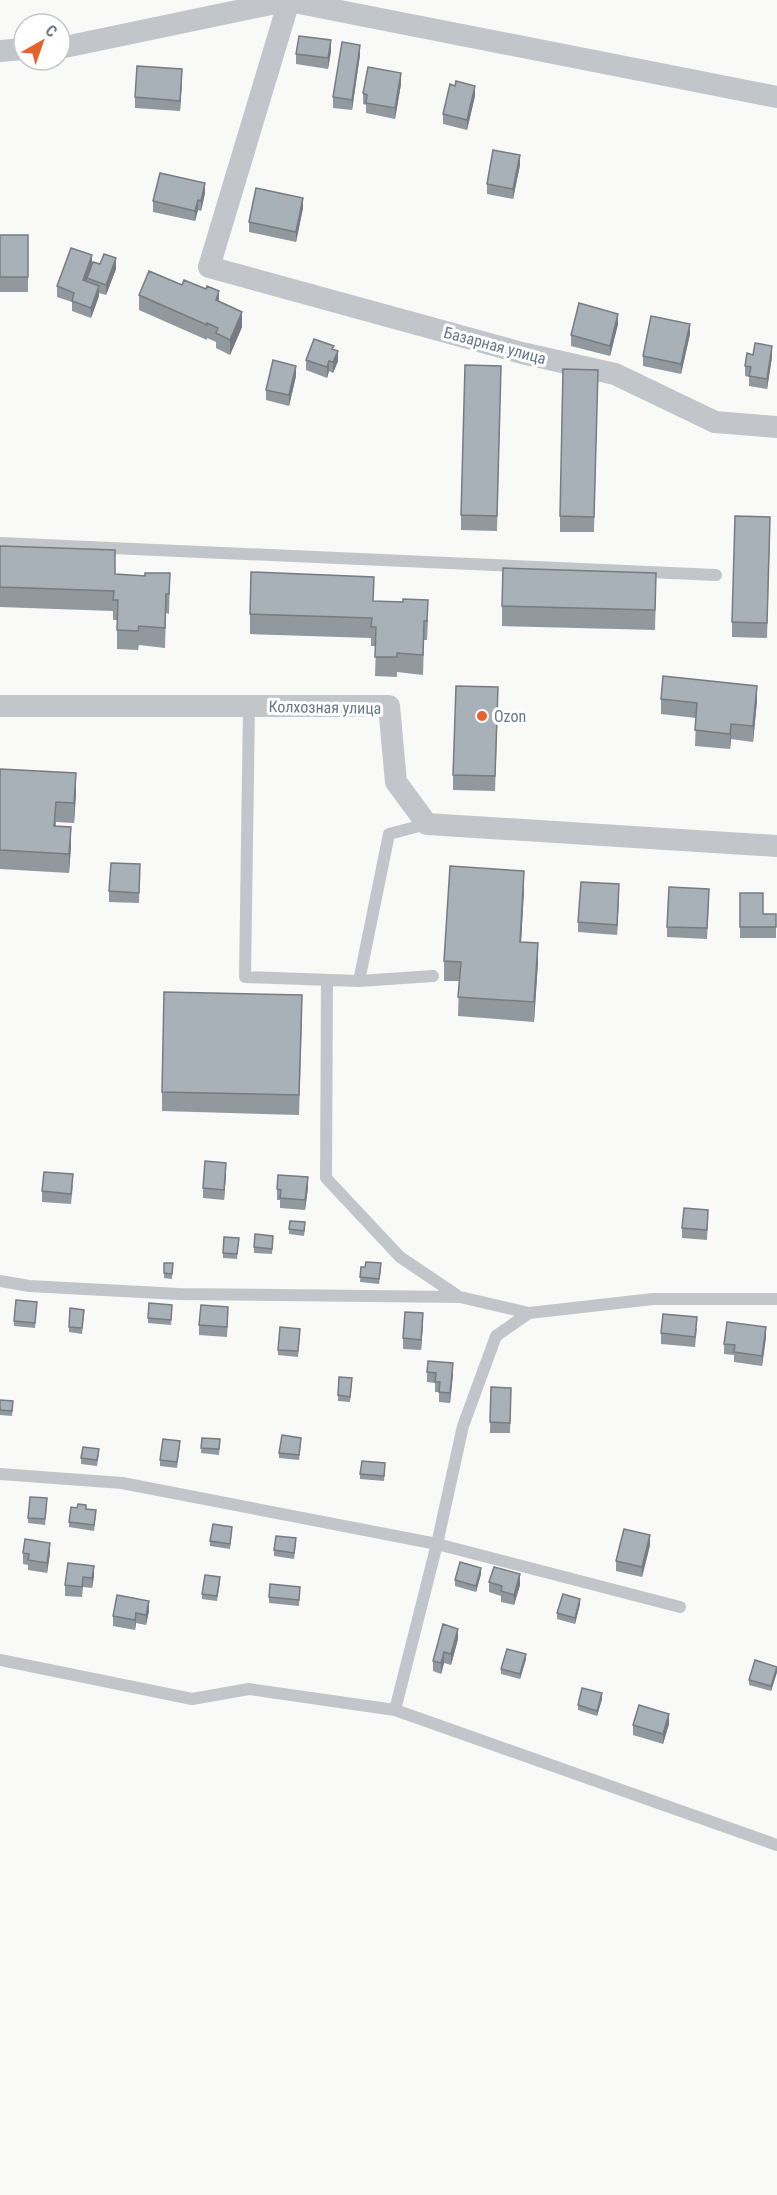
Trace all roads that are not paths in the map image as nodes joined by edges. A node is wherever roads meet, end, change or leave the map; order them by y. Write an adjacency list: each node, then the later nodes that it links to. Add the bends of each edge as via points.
1 (289, 0): 2 (street); 3 (street); 4 (street, Базарная улица, via 209,267 522,353 615,374 715,422)
2 (72, 45)
3 (777, 97)
4 (777, 427)
5 (0, 543): 6 (lane)
6 (716, 575)
7 (0, 706): 8 (street, Колхозная улица)
8 (249, 706): 9 (street, Колхозная улица, via 389,706 396,782); 12 (lane, via 245,977)
9 (427, 824): 10 (street); 13 (lane, via 389,834)
10 (777, 846)
11 (433, 976): 13 (lane)
12 (327, 980): 13 (lane); 15 (lane, via 326,1178 400,1257)
13 (359, 981)
14 (0, 1281): 15 (lane, via 179,1294)
15 (460, 1297): 17 (lane)
16 (777, 1299): 17 (lane, via 653,1299)
17 (529, 1313): 19 (lane, via 496,1336 463,1426)
18 (0, 1474): 19 (lane, via 122,1483)
19 (438, 1544): 20 (lane); 22 (lane)
20 (680, 1607)
21 (0, 1660): 22 (lane, via 192,1699 249,1689)
22 (395, 1710): 23 (lane)
23 (777, 1845)

